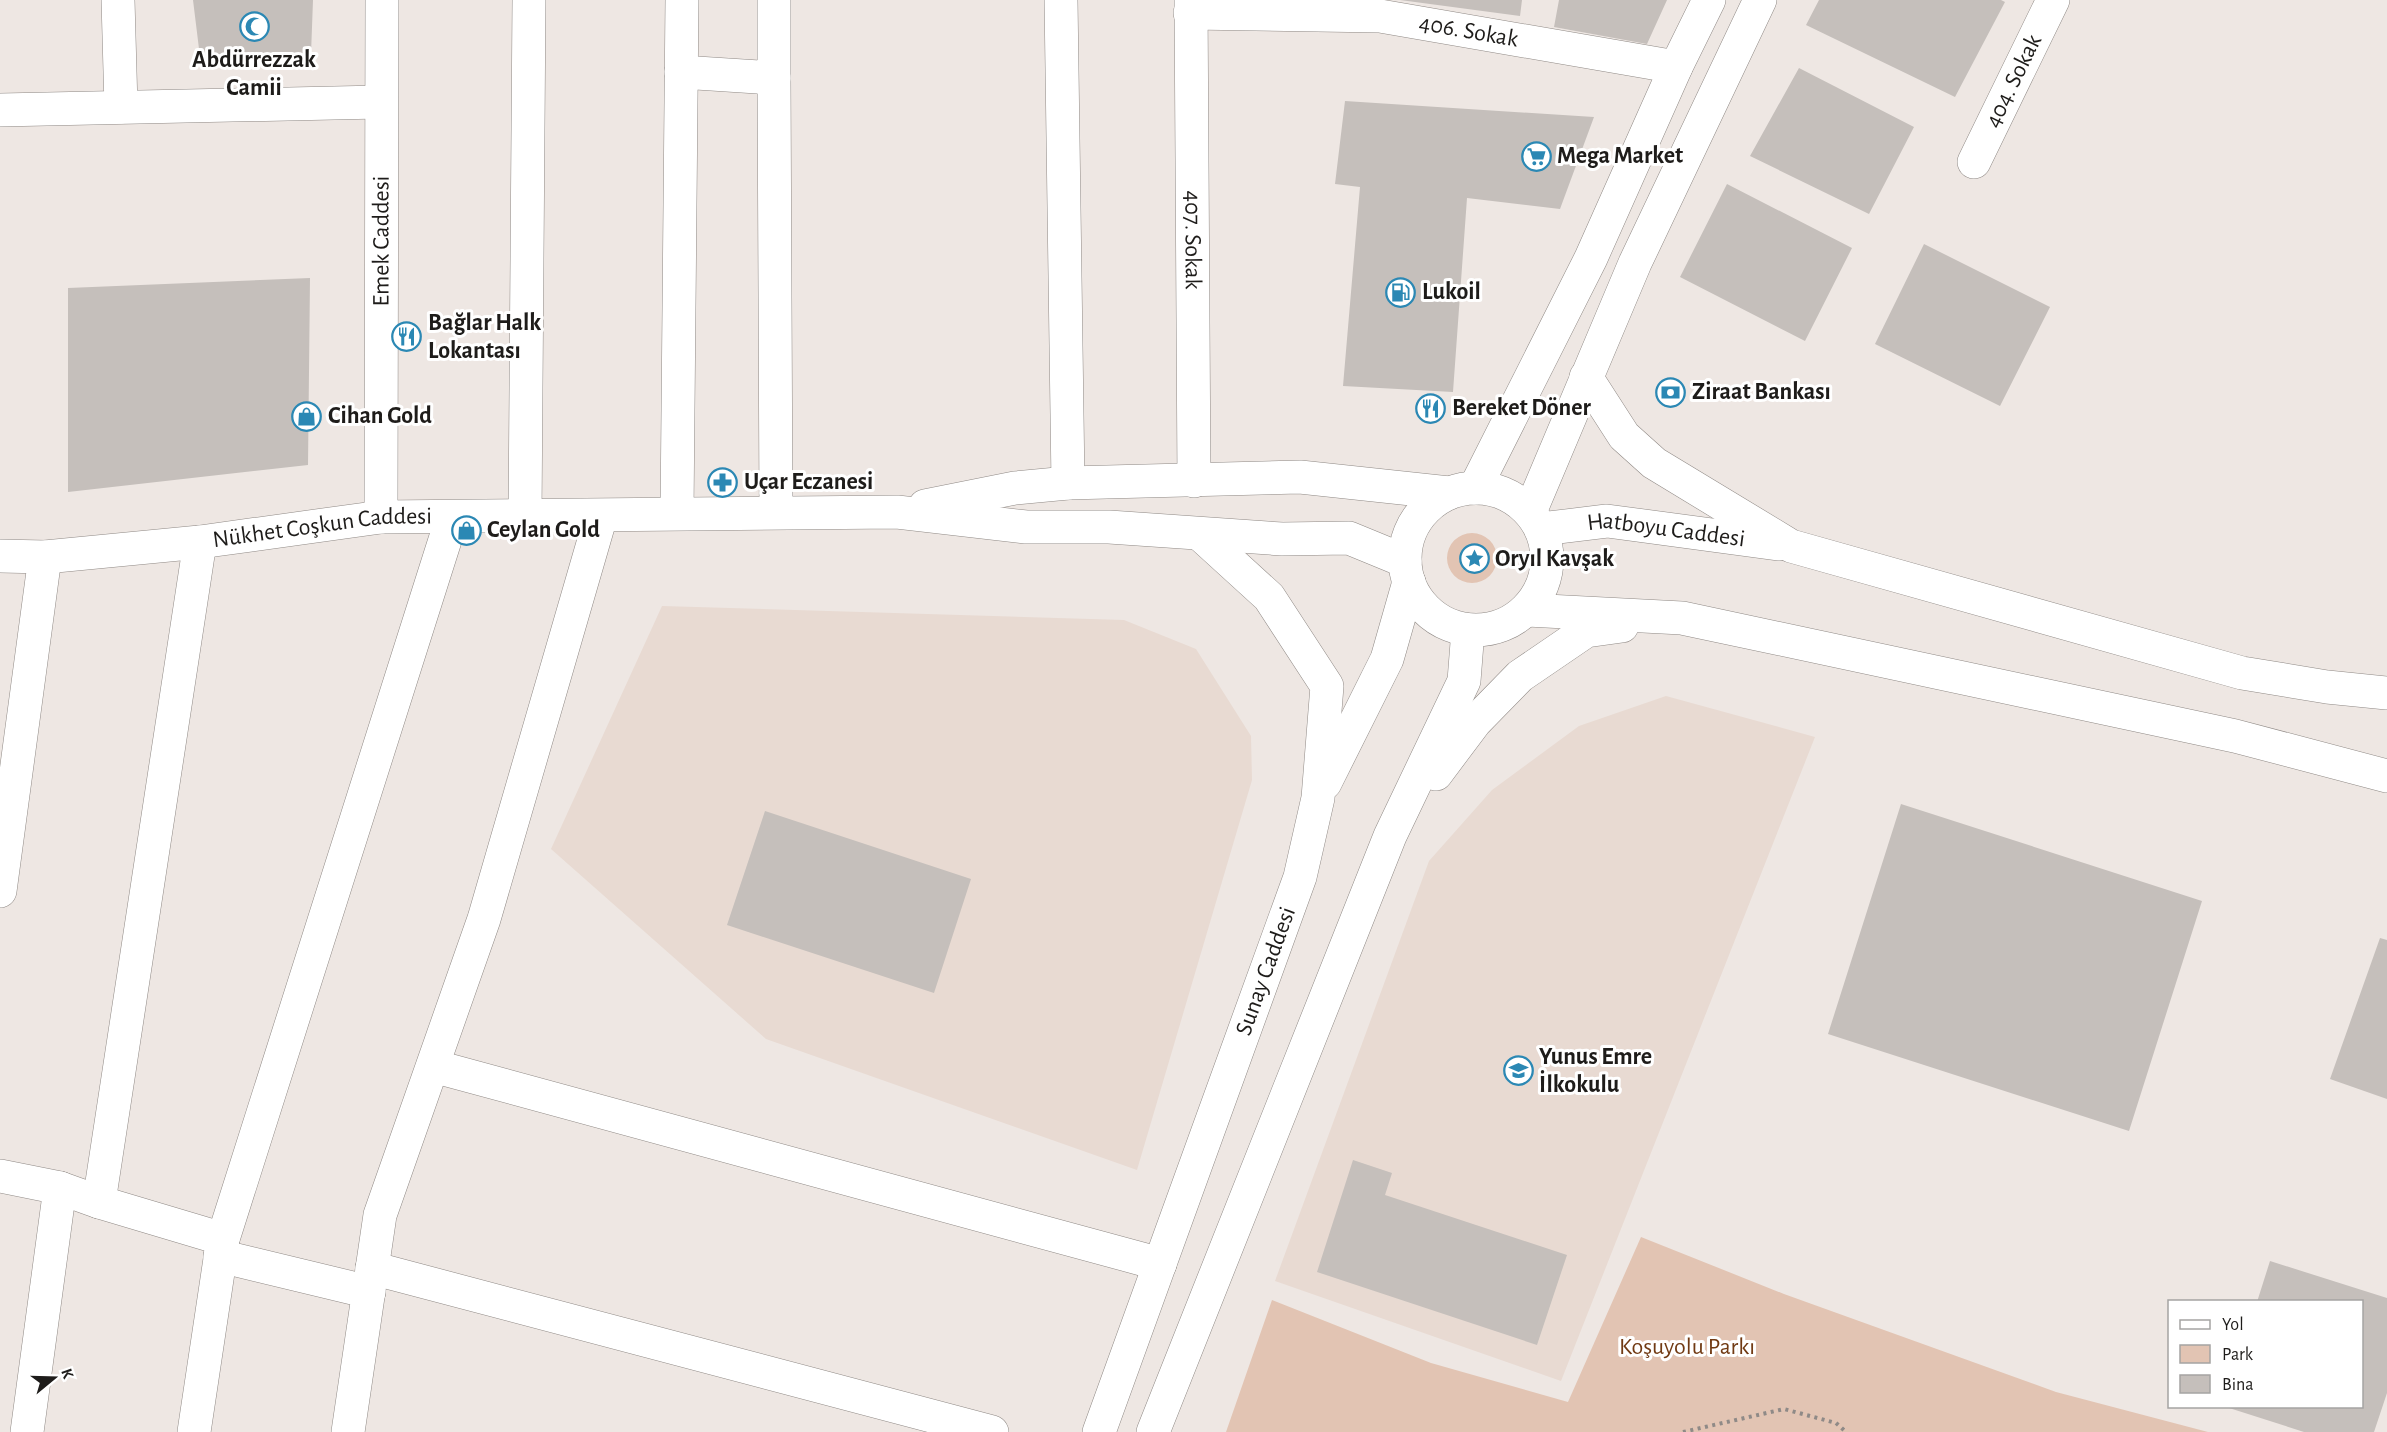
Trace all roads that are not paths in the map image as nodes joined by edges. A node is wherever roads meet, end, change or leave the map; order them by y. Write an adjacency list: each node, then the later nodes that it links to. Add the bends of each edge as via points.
1 (118, 0): 15 (street)
2 (382, 0): 14 (street, Emek Caddesi)
3 (530, 0): 28 (street)
4 (681, 0): 12 (street)
5 (774, 0): 13 (street)
6 (1061, 0): 20 (street)
7 (1709, 0): 11 (street)
8 (1760, 0): 18 (street, via 1635,263)
9 (2052, 0): 17 (street, 404. Sokak)
10 (1190, 7): 11 (street, 406. Sokak, via 1380,16); 19 (street, 407. Sokak)
11 (1676, 67): 21 (street, via 1591,258)
12 (681, 72): 13 (street); 24 (street)
13 (774, 78): 22 (street)
14 (381, 102): 15 (street); 26 (street, Emek Caddesi)
15 (121, 107): 16 (street)
16 (0, 110)
17 (1974, 162)
18 (1586, 377): 29 (street); 32 (street, via 1624,436 1654,463)
19 (1194, 481): 20 (street); 21 (street, via 1300,477)
20 (1068, 483): 23 (street, via 1015,488)
21 (1462, 490): 29 (street, via 1487,488 1510,496); 35 (street, via 1431,504 1416,520 1408,539)
22 (776, 512): 23 (street, Nükhet Coşkun Caddesi); 24 (street, Nükhet Coşkun Caddesi)
23 (897, 512): 30 (street, via 1026,527 1109,527)
24 (677, 513): 25 (street, Nükhet Coşkun Caddesi)
25 (601, 516): 28 (street, Nükhet Coşkun Caddesi); 44 (street, via 484,919)
26 (381, 517): 27 (street, Nükhet Coşkun Caddesi); 31 (street, Nükhet Coşkun Caddesi)
27 (452, 518): 28 (street, Nükhet Coşkun Caddesi); 48 (street)
28 (525, 518)
29 (1536, 521): 32 (street, Hatboyu Caddesi, via 1606,521); 36 (street, via 1546,550 1547,572)
30 (1201, 535): 35 (street, via 1349,538); 41 (street, Sunay Caddesi, via 1269,597 1327,686)
31 (200, 542): 34 (street, Nükhet Coşkun Caddesi); 47 (street)
32 (1791, 546): 39 (street, via 2242,673)
33 (0, 555): 34 (street, Nükhet Coşkun Caddesi)
34 (45, 557): 43 (street)
35 (1407, 572): 38 (street, via 1419,600 1432,615 1448,625); 41 (street, via 1387,659)
36 (1527, 610): 37 (street); 38 (street, via 1509,623 1489,630)
37 (1682, 618): 40 (street, via 2235,736); 42 (street, via 1586,631 1520,676 1475,722)
38 (1468, 630): 42 (street, via 1464,681)
39 (2387, 693)
40 (2387, 776)
41 (1318, 798): 49 (street, Sunay Caddesi, via 1300,877)
42 (1390, 836): 56 (street)
43 (0, 891)
44 (433, 1066): 49 (street); 50 (street, via 380,1215)
45 (0, 1176): 46 (street)
46 (60, 1188): 47 (street); 51 (street)
47 (99, 1202): 48 (street)
48 (221, 1247): 50 (street); 52 (street)
49 (1160, 1264): 55 (street, Sunay Caddesi)
50 (370, 1280): 53 (street); 54 (street)
51 (27, 1432)
52 (194, 1432)
53 (348, 1432)
54 (992, 1432)
55 (1099, 1432)
56 (1153, 1432)

